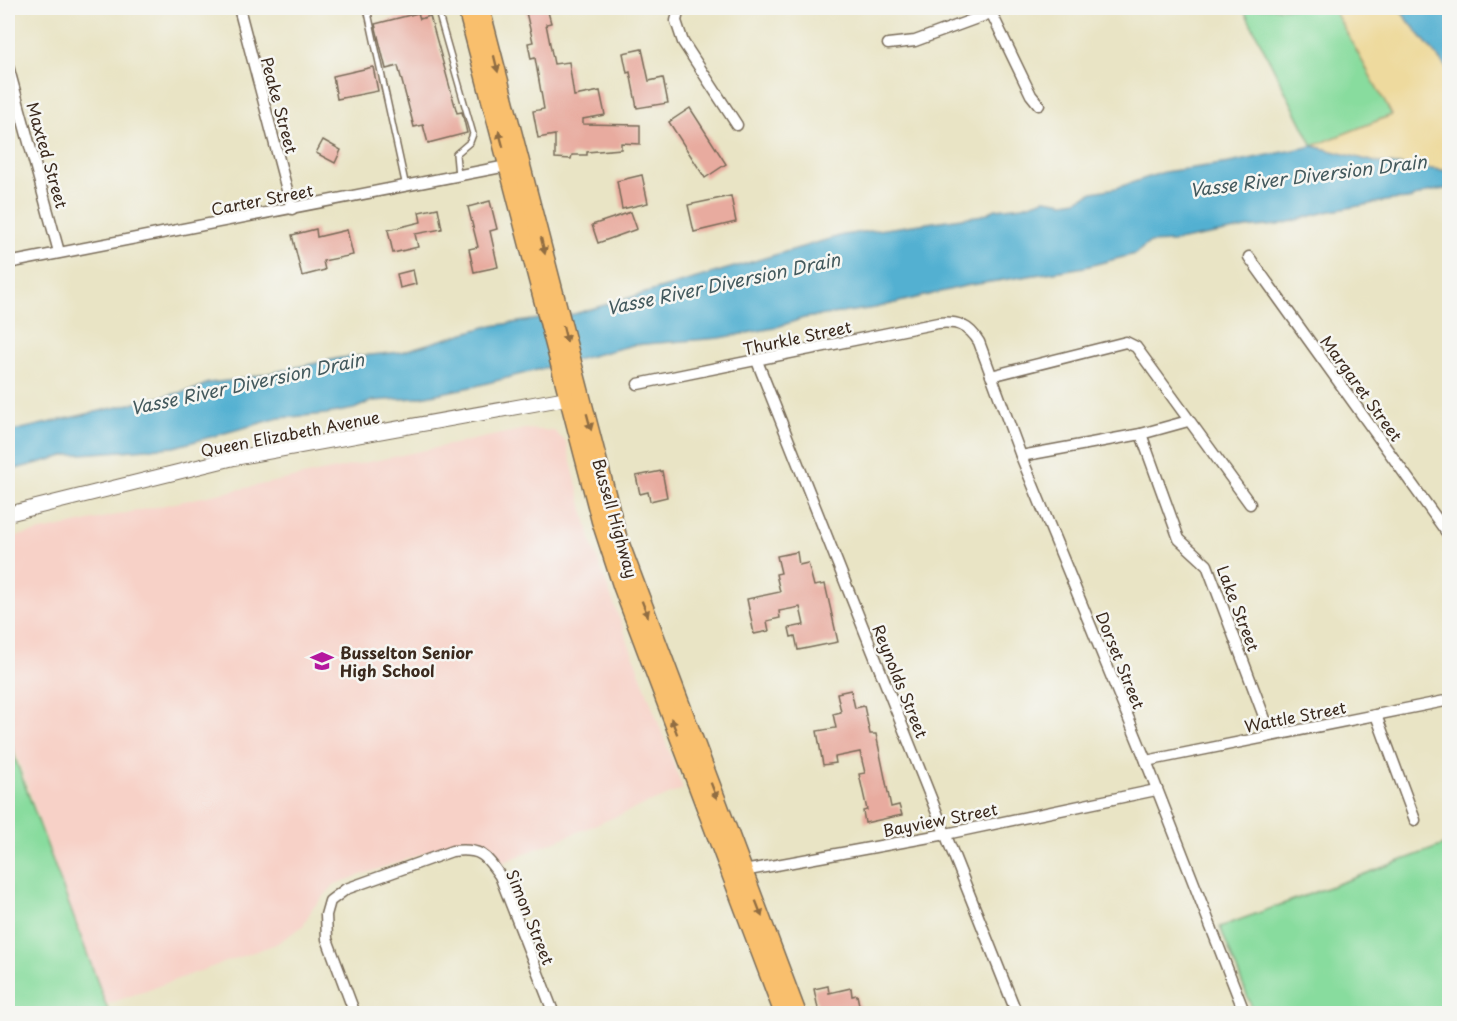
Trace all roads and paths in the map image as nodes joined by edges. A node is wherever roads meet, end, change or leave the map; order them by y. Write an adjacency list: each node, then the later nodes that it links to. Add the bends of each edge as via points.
1 (239, 8): 15 (street, Peake Street)
2 (367, 8): 14 (lane)
3 (437, 8): 13 (lane, via 473,134 456,154)
4 (466, 8): 12 (main road, Bussell Highway, one-way to 4)
5 (481, 8): 12 (main road, Bussell Highway, one-way to 12)
6 (679, 8): 11 (street, via 676,21 683,42)
7 (990, 10): 8 (street, via 915,41); 10 (street)
8 (888, 44)
9 (8, 66): 16 (street, Maxted Street)
10 (1039, 105)
11 (737, 125)
12 (514, 164): 13 (street, Carter Street); 23 (main road, Bussell Highway)
13 (458, 176): 14 (street, Carter Street)
14 (406, 187): 15 (street, Carter Street)
15 (292, 209): 16 (street, Carter Street)
16 (59, 252): 18 (street, Carter Street)
17 (1249, 257): 29 (street, Margaret Street)
18 (8, 263)
19 (961, 324): 20 (street, Thurkle Street, via 938,323); 21 (street, Dorset Street, via 979,342)
20 (757, 361): 22 (street, Thurkle Street); 36 (street, Reynolds Street)
21 (991, 376): 24 (street, via 1126,342 1136,347); 26 (street, Dorset Street)
22 (638, 384)
23 (574, 397): 28 (street, Queen Elizabeth Avenue, via 234,458); 37 (main road, Bussell Highway, via 622,588)
24 (1188, 421): 25 (street); 27 (street)
25 (1141, 434): 26 (street); 32 (street, Lake Street, via 1179,539 1208,566)
26 (1021, 456): 33 (street, Dorset Street)
27 (1250, 504)
28 (8, 514)
29 (1449, 537)
30 (1449, 700): 31 (street, Wattle Street)
31 (1376, 715): 32 (street, Wattle Street); 35 (street)
32 (1271, 735): 33 (street, Wattle Street)
33 (1146, 761): 34 (street, Dorset Street)
34 (1156, 790): 36 (street, Bayview Street); 42 (street, Dorset Street)
35 (1415, 820)
36 (946, 834): 37 (street, Bayview Street); 41 (street, Reynolds Street)
37 (737, 873): 38 (main road, Bussell Highway)
38 (787, 1011)
39 (355, 1014): 40 (street, Simon Street, via 327,939 330,901 346,889 453,851 470,849 487,856 500,876)
40 (554, 1014)
41 (1017, 1014)
42 (1245, 1014)

